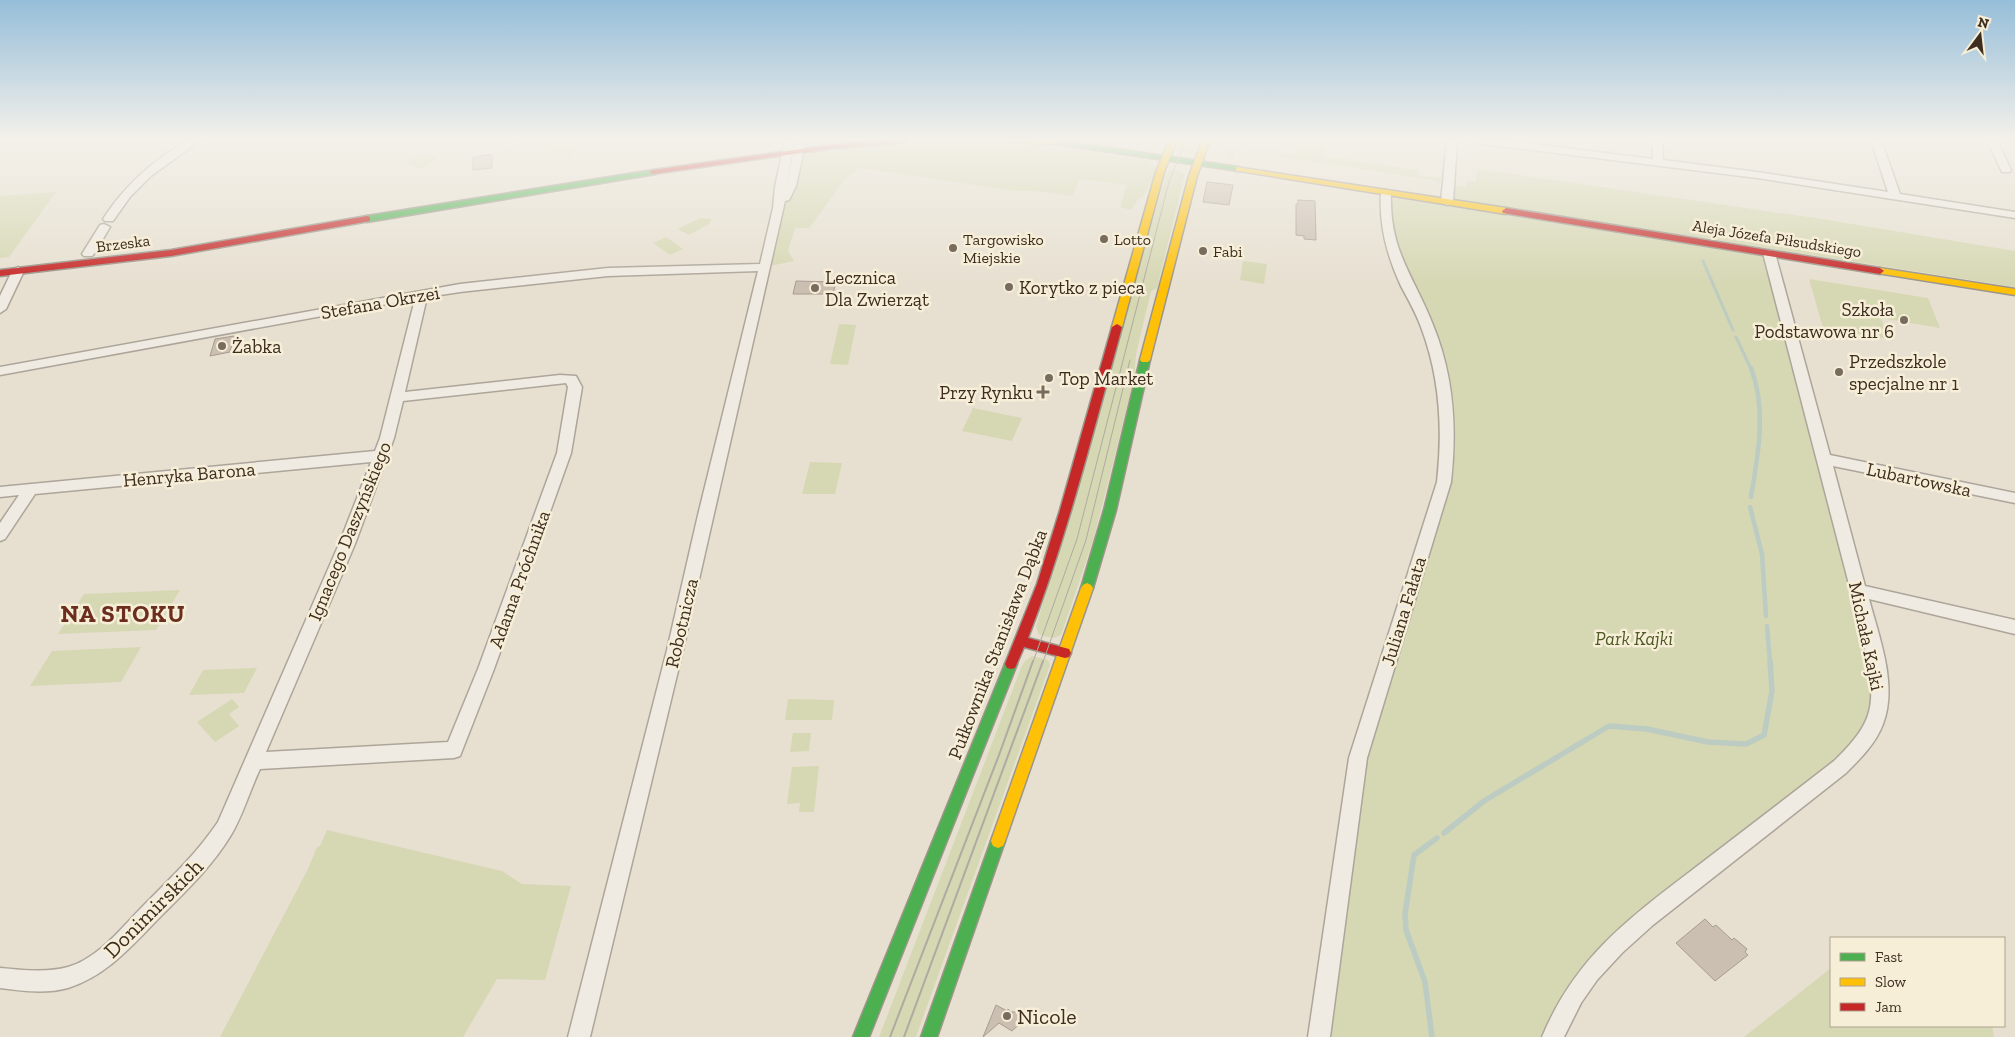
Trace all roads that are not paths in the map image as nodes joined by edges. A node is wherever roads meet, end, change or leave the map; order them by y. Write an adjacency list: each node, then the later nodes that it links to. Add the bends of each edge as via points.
1 (131, 188): 18 (street)
2 (546, 188): 16 (main road, Brzeska)
3 (780, 188): 14 (street, Robotnicza)
4 (790, 188): 14 (street, Robotnicza)
5 (1157, 188): 36 (main road, Pułkownika Stanisława Dąbka, via 1066,510 1043,584)
6 (1190, 188): 37 (main road, via 1110,510)
7 (1358, 188): 11 (main road, Aleja Józefa Piłsudskiego)
8 (1448, 188): 13 (street)
9 (1845, 188): 12 (street)
10 (1892, 188): 12 (street)
11 (1386, 193): 13 (main road, Aleja Józefa Piłsudskiego); 43 (street, Juliana Fałata, via 1391,242 1397,262 1435,346 1445,396 1448,456 1444,482 1358,758)
12 (1895, 196): 15 (street)
13 (1447, 202): 17 (main road, Aleja Józefa Piłsudskiego)
14 (779, 208): 20 (street, Robotnicza)
15 (2015, 214)
16 (248, 238): 18 (main road, Brzeska); 21 (main road, Brzeska, via 152,256)
17 (1770, 253): 23 (main road, Aleja Józefa Piłsudskiego); 29 (street, Michała Kajki)
18 (88, 254): 19 (main road, Brzeska)
19 (0, 263)
20 (765, 267): 24 (street, Stefana Okrzei, via 608,272); 40 (street, Robotnicza)
21 (18, 271): 22 (main road, Brzeska); 25 (street)
22 (0, 273)
23 (2015, 292)
24 (422, 294): 26 (street, Stefana Okrzei); 27 (street, Ignacego Daszyńskiego)
25 (0, 309)
26 (0, 371)
27 (398, 398): 28 (street, Ignacego Daszyńskiego); 38 (street, Adama Próchnika, via 560,379 571,380 575,387 564,453 454,750)
28 (379, 456): 30 (street, Henryka Barona); 38 (street, Ignacego Daszyńskiego, via 347,544)
29 (1823, 459): 32 (street, Lubartowska); 34 (street, Michała Kajki)
30 (30, 490): 31 (street, Henryka Barona); 33 (street)
31 (0, 492)
32 (2015, 498)
33 (0, 535)
34 (1860, 591): 35 (street); 44 (street, Michała Kajki, via 1881,691 1878,719 1870,735 1855,754 1822,782 1646,918 1615,946 1574,996)
35 (2015, 627)
36 (1020, 641): 37 (main road); 41 (main road, Pułkownika Stanisława Dąbka)
37 (1065, 653): 42 (main road)
38 (254, 761): 39 (street, Donimirskich, via 225,828 213,846 105,957 89,969 56,980)
39 (0, 978)
40 (579, 1037)
41 (861, 1037)
42 (929, 1037)
43 (1319, 1037)
44 (1553, 1037)

